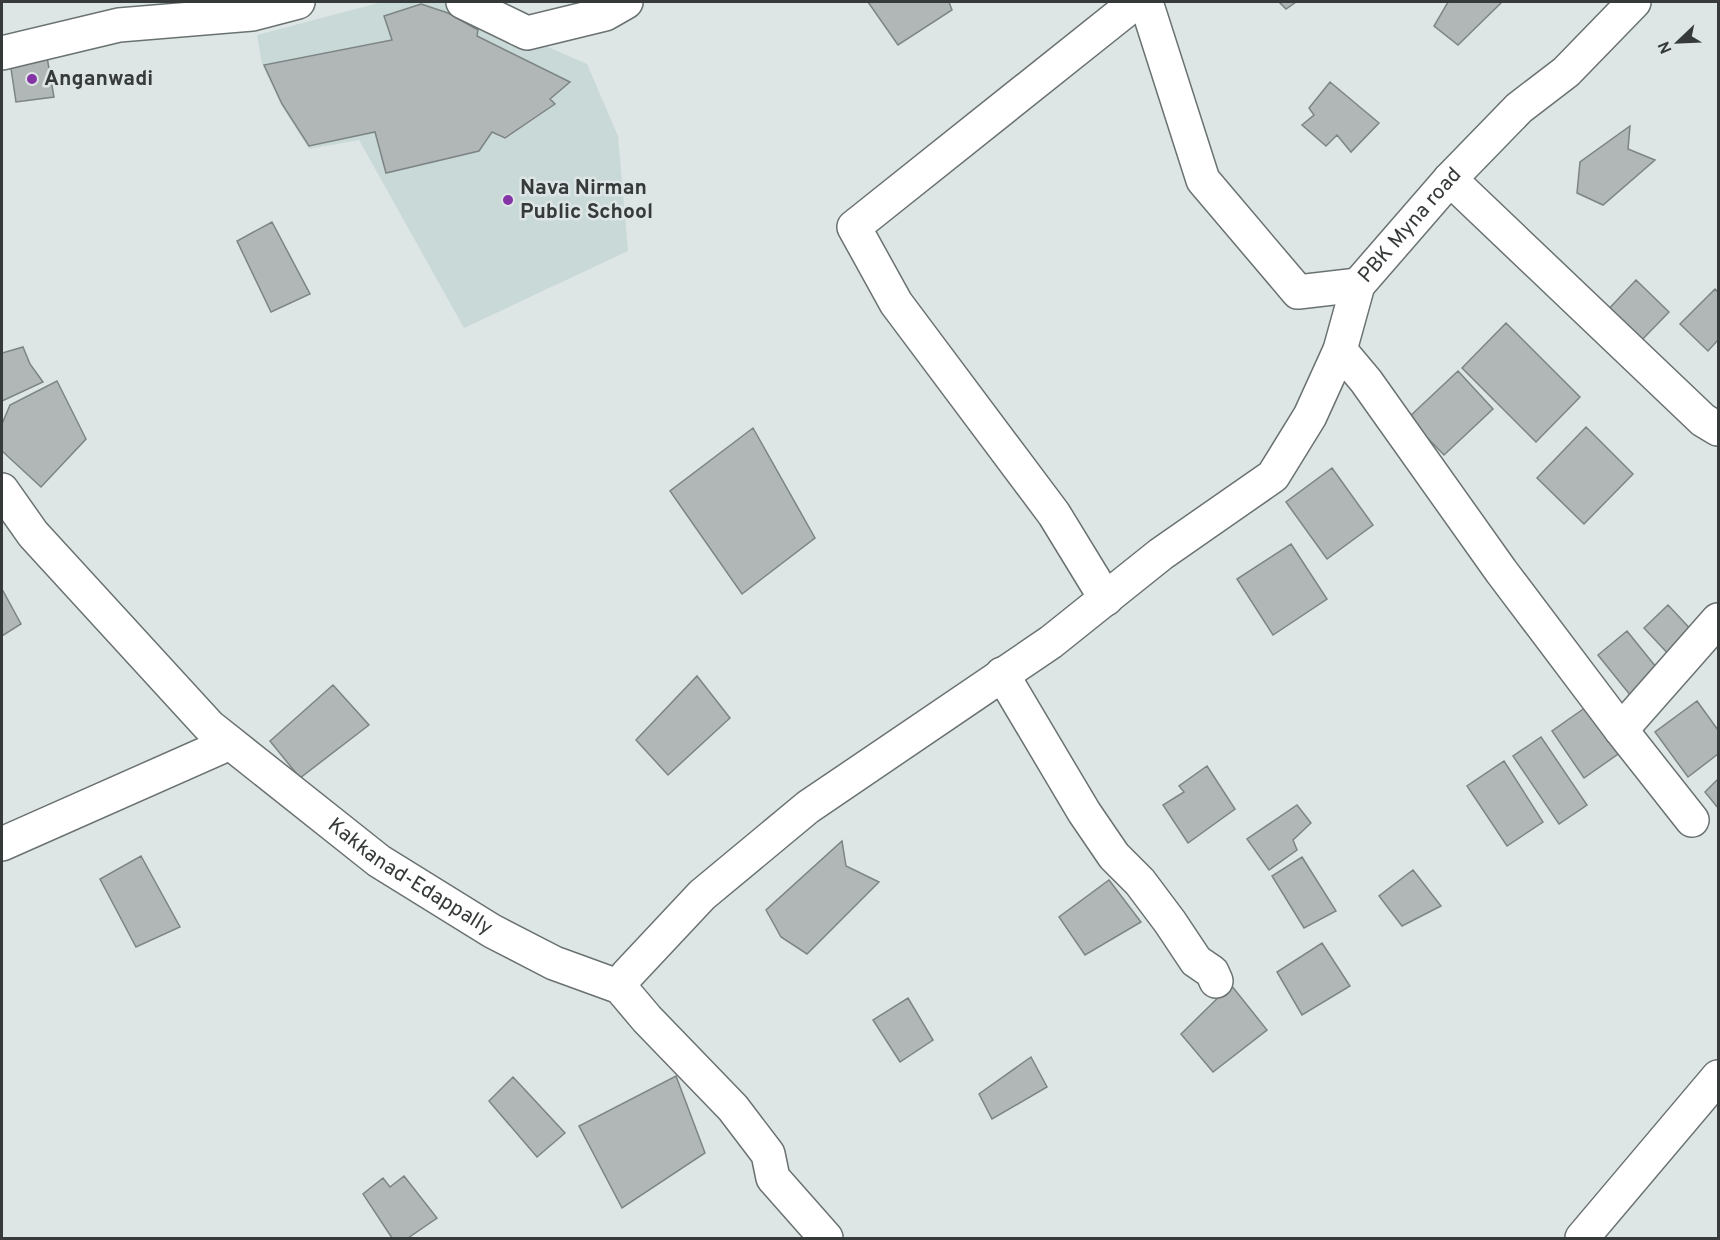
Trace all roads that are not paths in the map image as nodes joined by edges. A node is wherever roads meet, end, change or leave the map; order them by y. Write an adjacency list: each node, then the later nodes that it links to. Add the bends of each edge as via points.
1 (298, 2): 7 (street, via 252,14 119,25)
2 (463, 2): 3 (street, via 527,33 605,14)
3 (626, 2)
4 (1136, 2): 13 (street, via 854,227 896,303 1054,514)
5 (1146, 2): 9 (street, via 1203,180 1298,292)
6 (1634, 2): 8 (street, PBK Myna road, via 1566,72 1520,108)
7 (2, 54)
8 (1450, 179): 9 (street, PBK Myna road); 11 (street, via 1703,420)
9 (1358, 285): 10 (street, PBK Myna road)
10 (1340, 350): 13 (street, PBK Myna road, via 1310,416 1274,476 1161,554); 16 (street)
11 (1719, 429)
12 (2, 490): 17 (street, Kakkanad-Edappally, via 41,542 209,726)
13 (1106, 599): 15 (street, PBK Myna road)
14 (1719, 620): 16 (street)
15 (1002, 674): 20 (street, via 1084,812 1196,961 1212,972); 21 (street, PBK Myna road, via 808,807 702,895)
16 (1621, 730): 18 (street)
17 (230, 743): 19 (street); 21 (street, Kakkanad-Edappally, via 379,861 492,931 554,963)
18 (1692, 820)
19 (2, 844)
20 (1216, 981)
21 (620, 987): 23 (street, Kakkanad-Edappally, via 733,1108 768,1154 773,1178)
22 (1719, 1077): 24 (street)
23 (826, 1239)
24 (1582, 1239)

